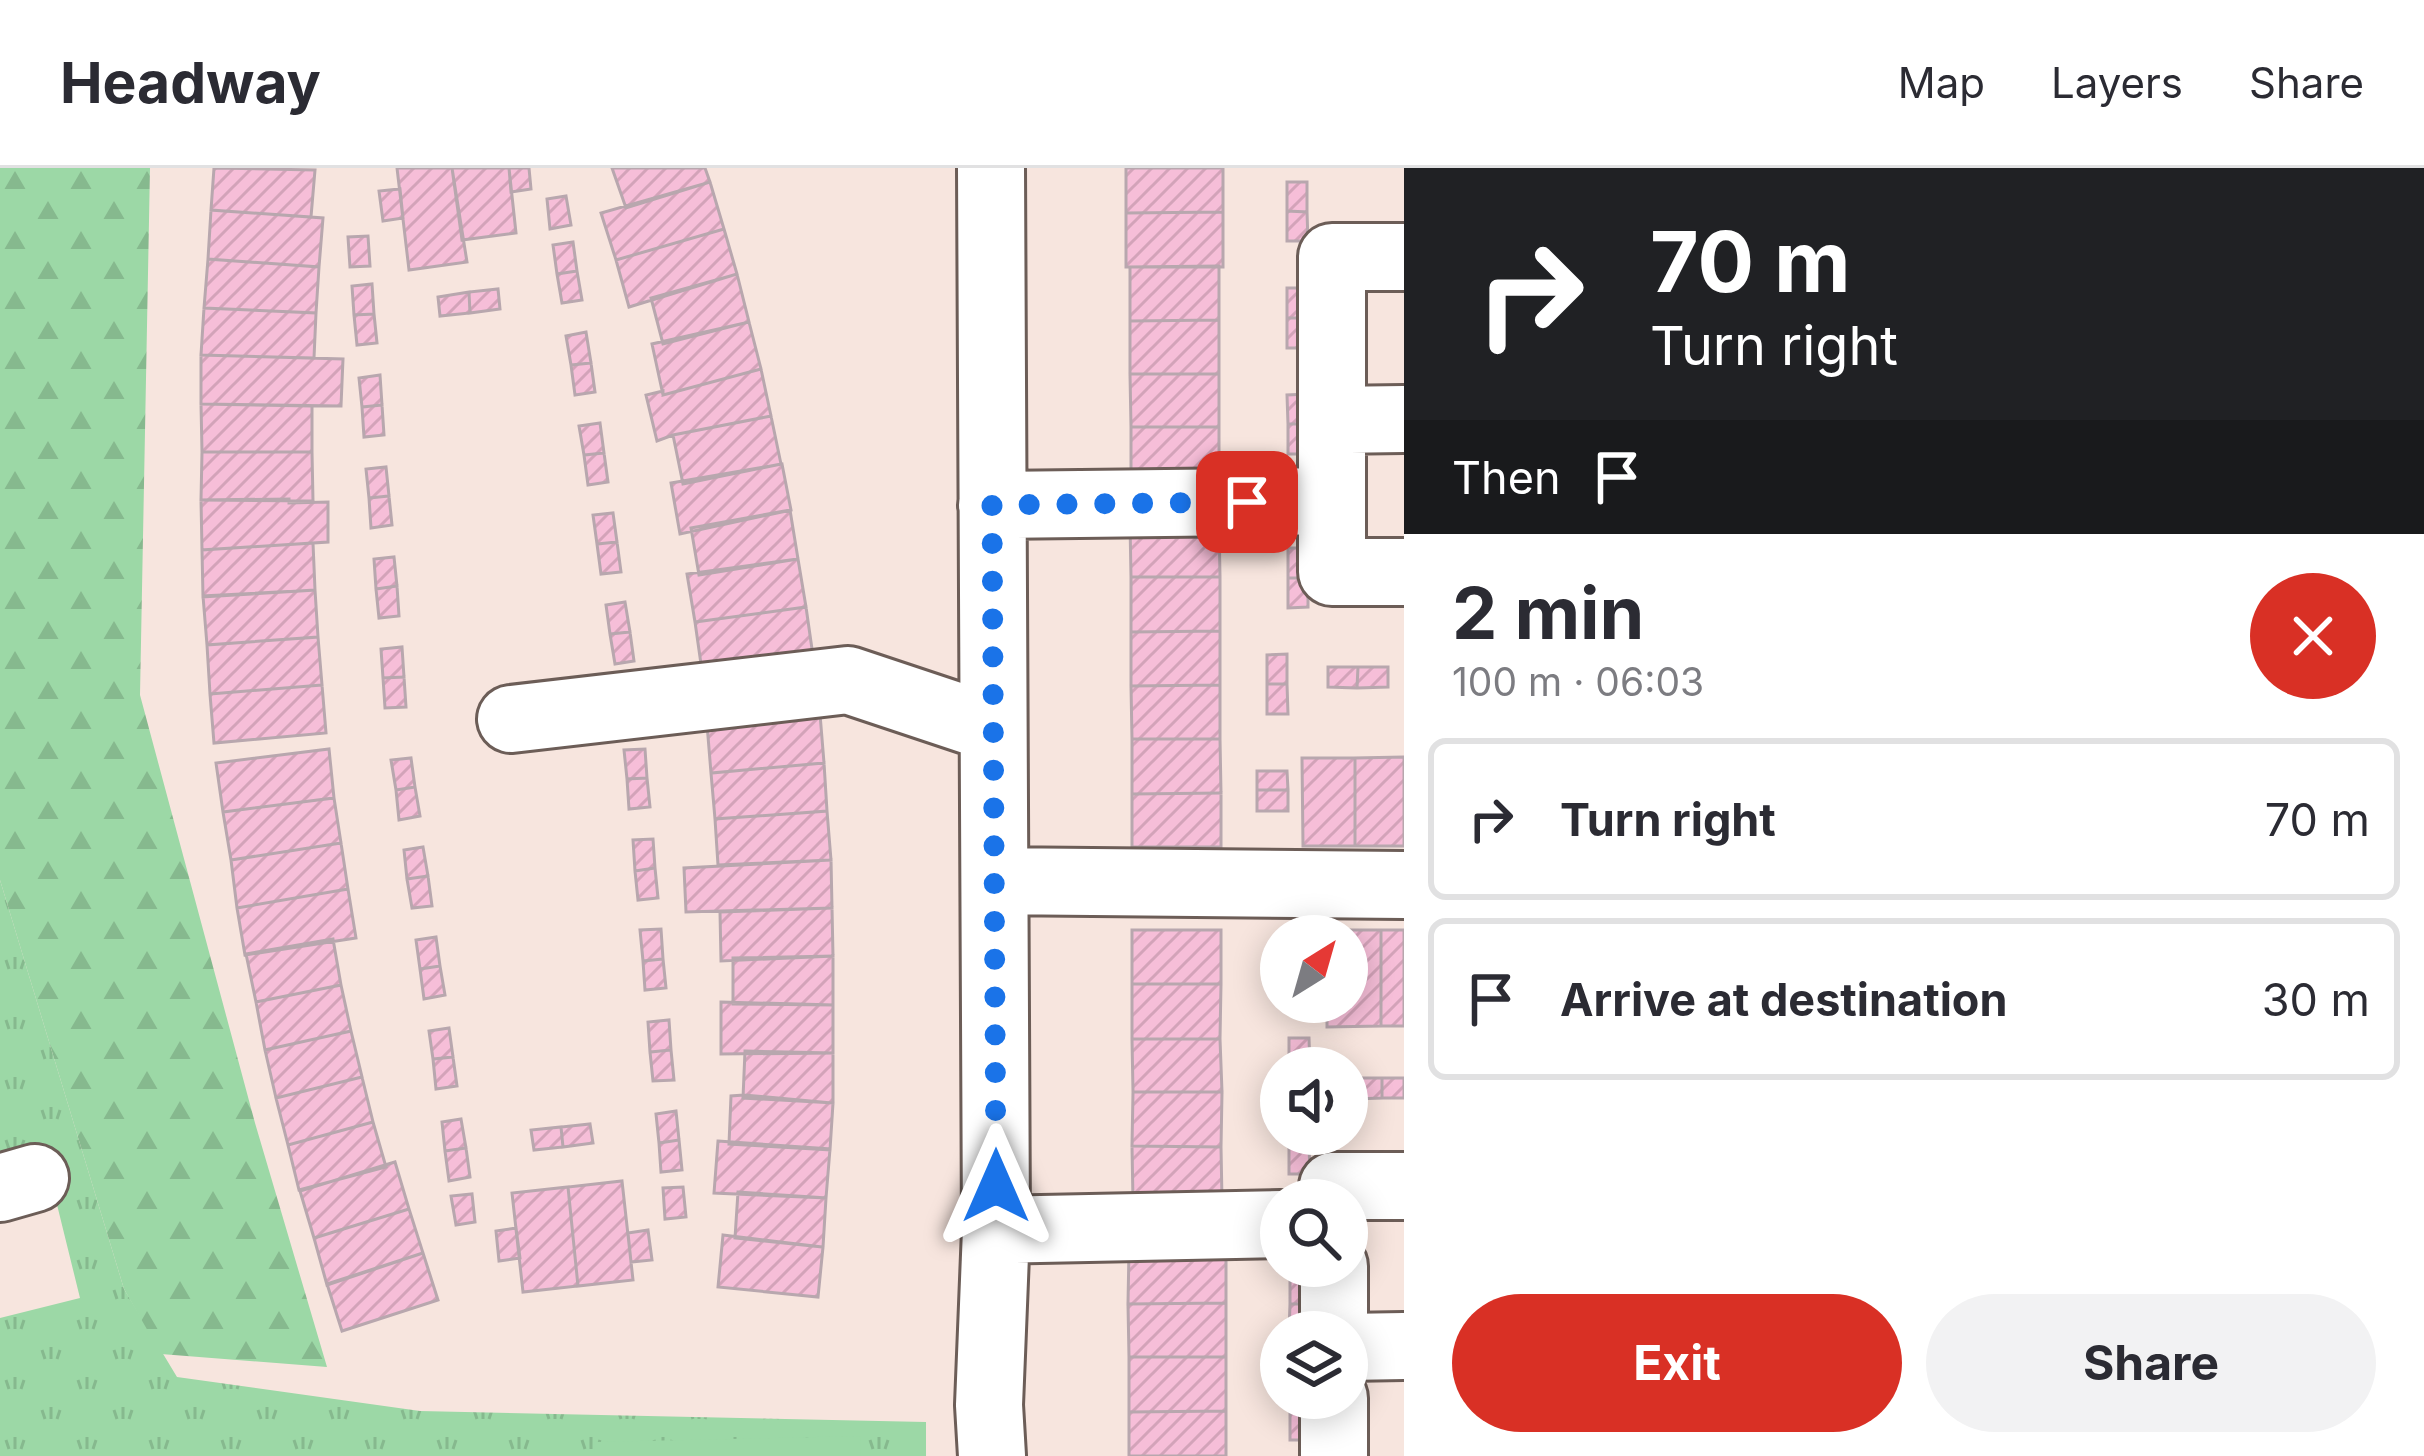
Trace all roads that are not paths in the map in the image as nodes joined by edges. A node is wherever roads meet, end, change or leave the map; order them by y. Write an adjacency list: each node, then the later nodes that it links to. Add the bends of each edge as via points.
1 (991, 168): 6 (street)
2 (1404, 257): 4 (street, via 1332,257)
3 (1404, 418): 4 (street)
4 (1332, 419): 5 (street)
5 (1332, 501): 6 (street); 7 (street, via 1332,572)
6 (992, 505): 9 (street)
7 (1404, 572)
8 (512, 719): 9 (street, via 848,680)
9 (992, 728): 10 (street)
10 (994, 880): 11 (street); 15 (street)
11 (1404, 885)
12 (1368, 1186): 13 (street)
13 (1404, 1186)
14 (1260, 1224): 15 (street)
15 (996, 1230): 19 (street)
16 (1404, 1346): 17 (street)
17 (1368, 1347)
18 (1334, 1419): 20 (street)
19 (992, 1456)
20 (1334, 1456)

